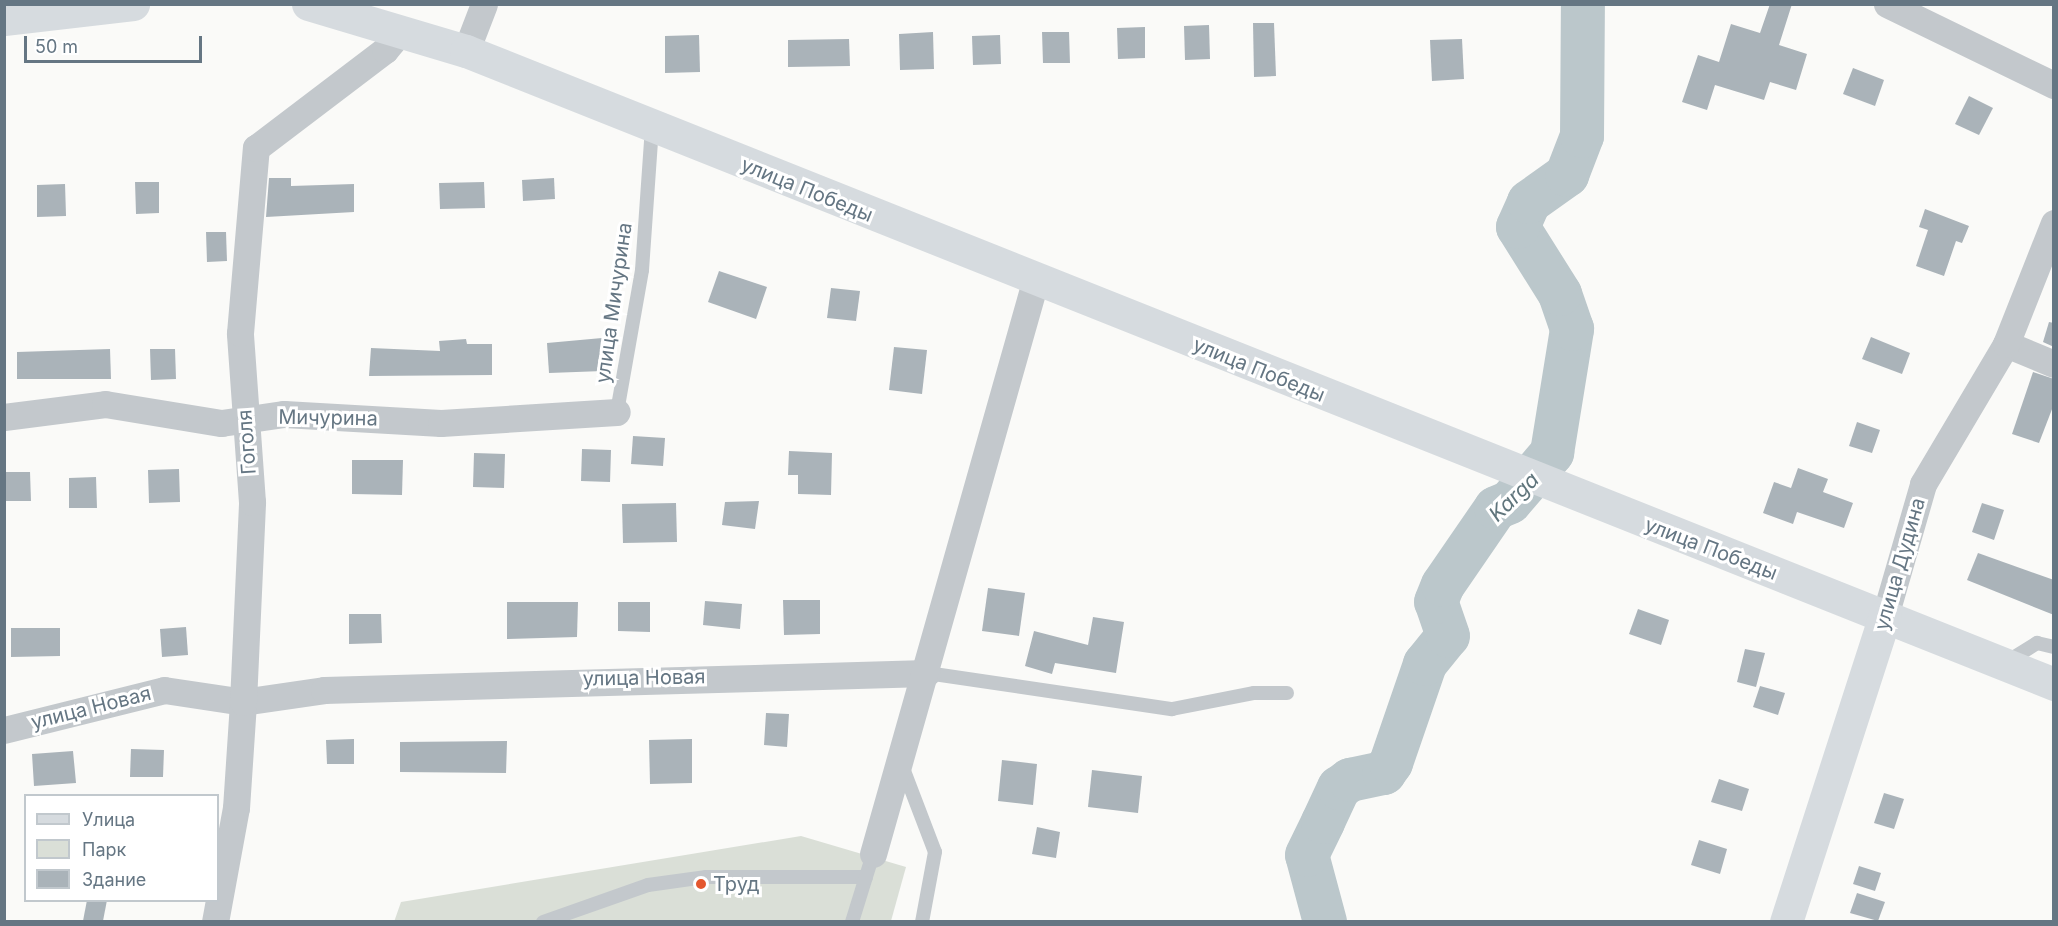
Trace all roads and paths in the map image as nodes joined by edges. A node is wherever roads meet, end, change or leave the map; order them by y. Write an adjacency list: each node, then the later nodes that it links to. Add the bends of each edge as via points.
1 (133, 4): 5 (street)
2 (308, 4): 6 (street, улица Победы)
3 (484, 4): 7 (street)
4 (1887, 4): 8 (street)
5 (4, 19)
6 (401, 31): 7 (street, улица Победы); 16 (street, Гоголя, via 385,50 256,148 240,333)
7 (466, 51): 9 (street, улица Победы)
8 (2054, 85)
9 (652, 128): 11 (street, улица Победы); 14 (lane, улица Мичурина, via 642,270)
10 (2054, 223): 12 (street, улица Дудина)
11 (1035, 282): 17 (street, улица Победы); 20 (street)
12 (2006, 344): 13 (street); 17 (street, улица Дудина, via 1923,484)
13 (2054, 364)
14 (618, 412): 16 (street, Мичурина, via 441,423 284,414)
15 (4, 417): 16 (street, Мичурина, via 105,404 221,423)
16 (246, 422): 23 (street, Гоголя, via 252,502)
17 (1885, 616): 19 (street, улица Победы); 33 (street, улица Дудина)
18 (2054, 647): 19 (lane, via 2037,643)
19 (2003, 664): 21 (street, улица Победы)
20 (927, 673): 22 (lane, улица Новая, via 1172,709 1254,693); 23 (street, улица Новая, via 324,690); 25 (street)
21 (2054, 684)
22 (1287, 693)
23 (243, 702): 24 (street, улица Новая, via 164,690); 27 (street, Гоголя, via 236,808)
24 (4, 730)
25 (900, 761): 26 (street); 32 (lane, via 935,852)
26 (869, 865): 30 (lane, via 648,885); 31 (lane)
27 (219, 899)
28 (219, 902): 29 (street, Гоголя)
29 (215, 921)
30 (543, 921)
31 (852, 921)
32 (922, 921)
33 (1786, 921)

